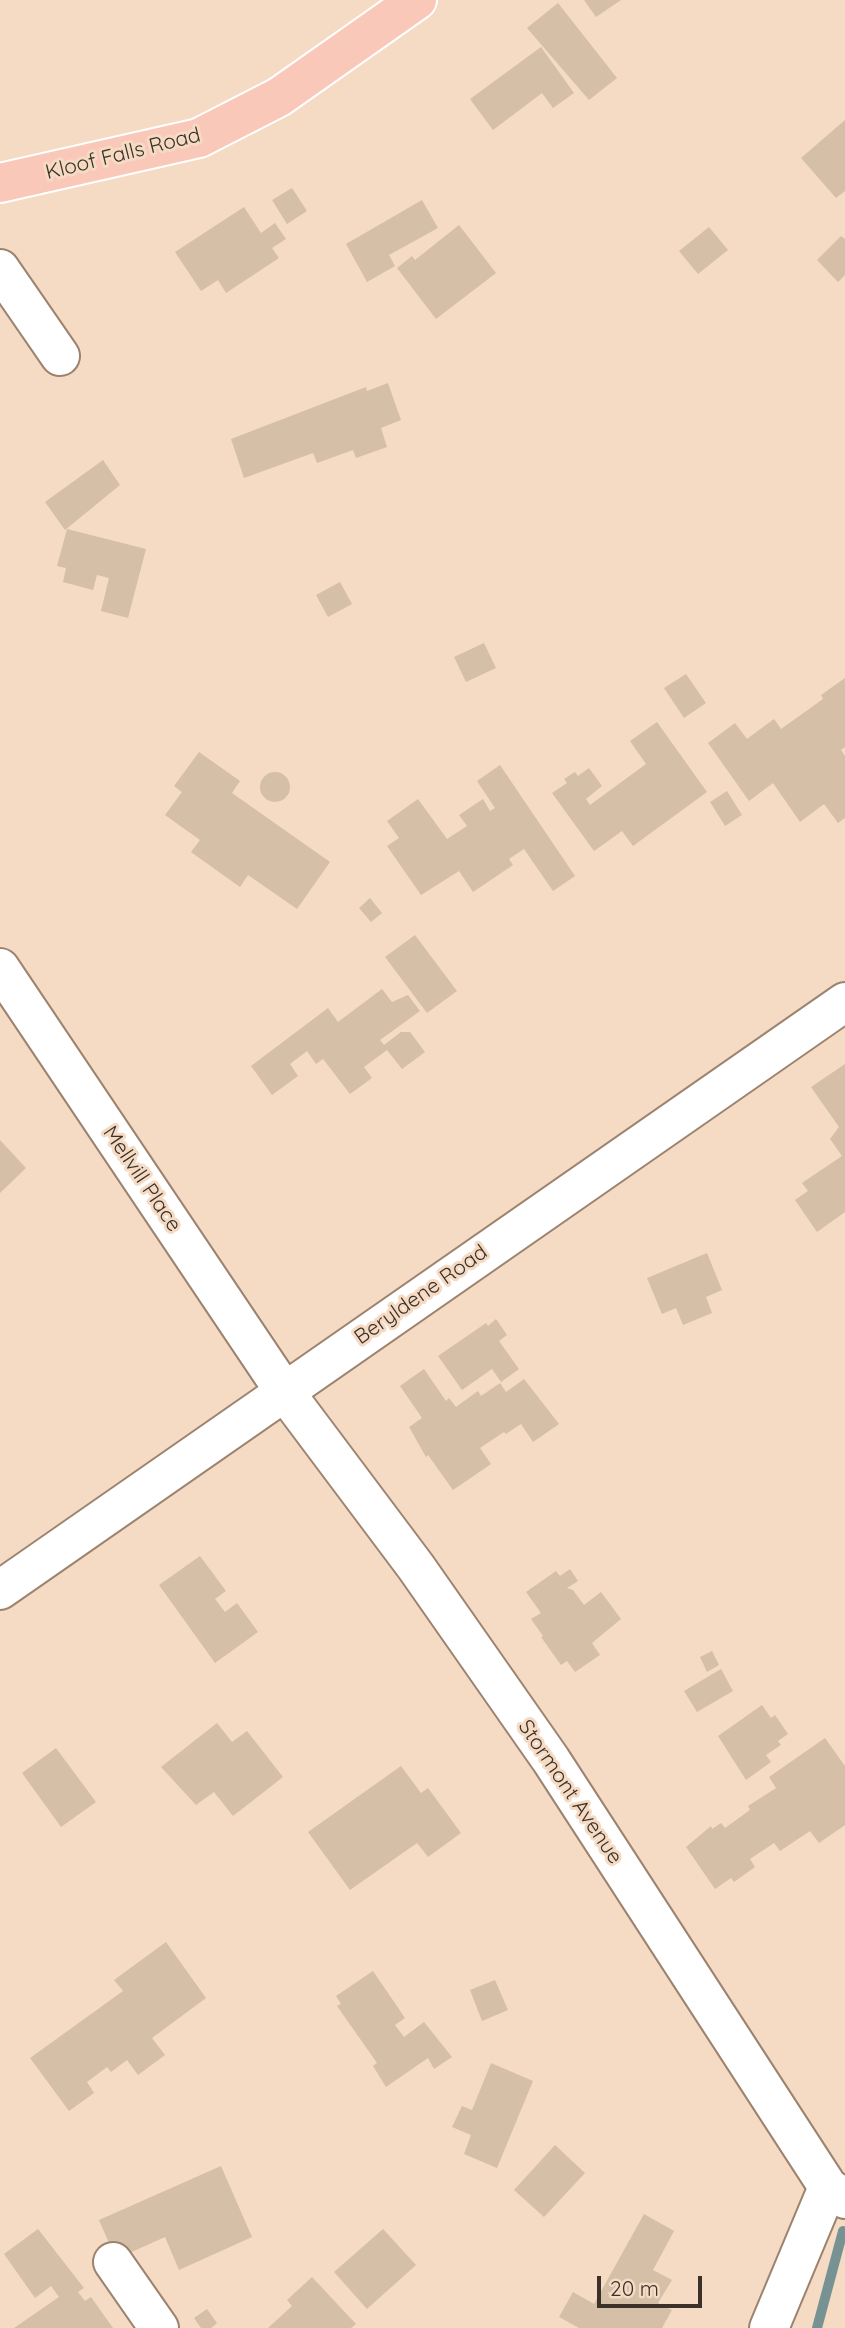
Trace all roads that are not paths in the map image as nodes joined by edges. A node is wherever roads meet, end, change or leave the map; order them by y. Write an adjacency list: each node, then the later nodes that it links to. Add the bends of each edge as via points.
1 (417, 0): 2 (main road, Kloof Falls Road, via 279,97 199,138)
2 (0, 183)
3 (0, 269): 4 (street)
4 (60, 356)
5 (0, 968): 7 (street, Mellvill Place)
6 (845, 1002): 7 (street, Beryldene Road)
7 (284, 1391): 8 (street, Beryldene Road); 9 (street, Stormont Avenue, via 416,1567 551,1760)
8 (0, 1590)
9 (836, 2193): 12 (street)
10 (113, 2262): 11 (street)
11 (159, 2328)
12 (769, 2328)

